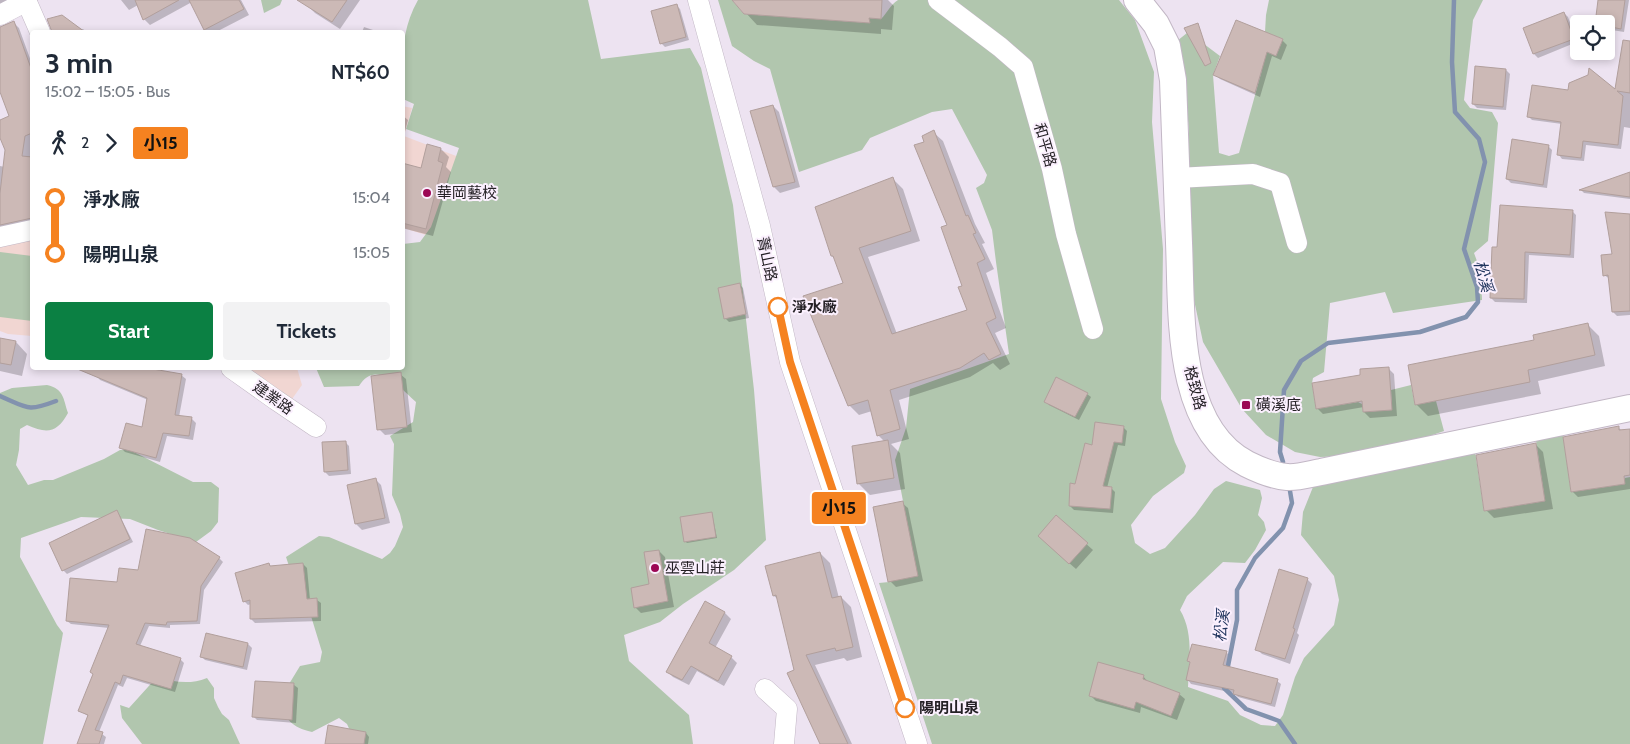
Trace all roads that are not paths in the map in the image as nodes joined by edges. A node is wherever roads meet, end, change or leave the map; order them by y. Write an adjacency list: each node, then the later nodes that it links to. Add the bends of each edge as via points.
1 (27, 0): 5 (street); 6 (street)
2 (698, 0): 17 (street, 菁山路, via 760,226 790,362)
3 (938, 0): 11 (street, 和平路, via 1023,67)
4 (1137, 0): 7 (main road, 格致路, via 1156,24 1167,46 1173,80)
5 (0, 15)
6 (39, 30)
7 (1177, 178): 10 (street, via 1253,174 1280,182); 13 (main road, 格致路, via 1182,331 1198,410 1213,436 1233,456 1262,471 1288,477 1321,472)
8 (30, 230): 9 (street)
9 (0, 237)
10 (1297, 243)
11 (1093, 329)
12 (234, 370): 14 (street, 建業路)
13 (1630, 408)
14 (316, 427)
15 (765, 689): 16 (street, via 787,709)
16 (784, 744)
17 (917, 744)

